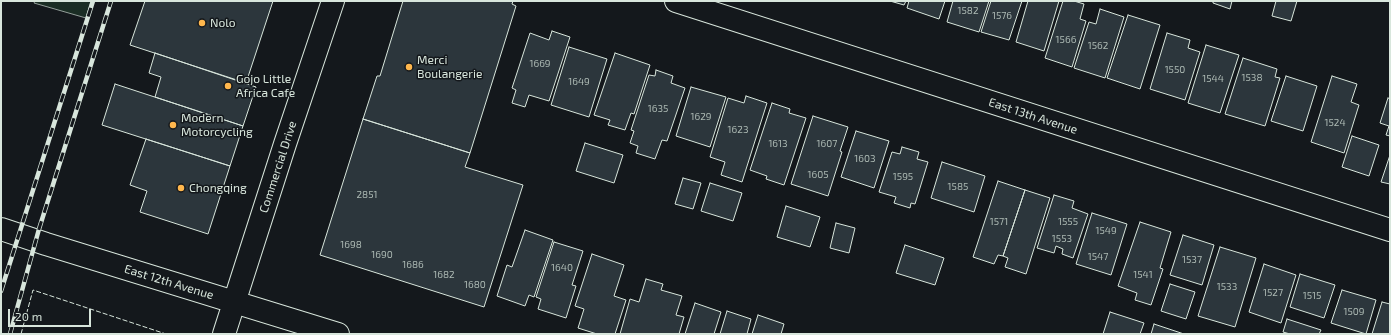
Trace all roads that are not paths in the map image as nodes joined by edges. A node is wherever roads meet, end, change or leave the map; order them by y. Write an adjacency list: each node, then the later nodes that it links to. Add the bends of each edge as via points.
1 (333, 1): 5 (street, Commercial Drive)
2 (676, 1): 4 (street, East 13th Avenue)
3 (1, 228): 5 (street, East 12th Avenue)
4 (1390, 230)
5 (235, 302): 6 (street, Commercial Drive); 7 (street, East 12th Avenue)
6 (224, 334)
7 (338, 334)

